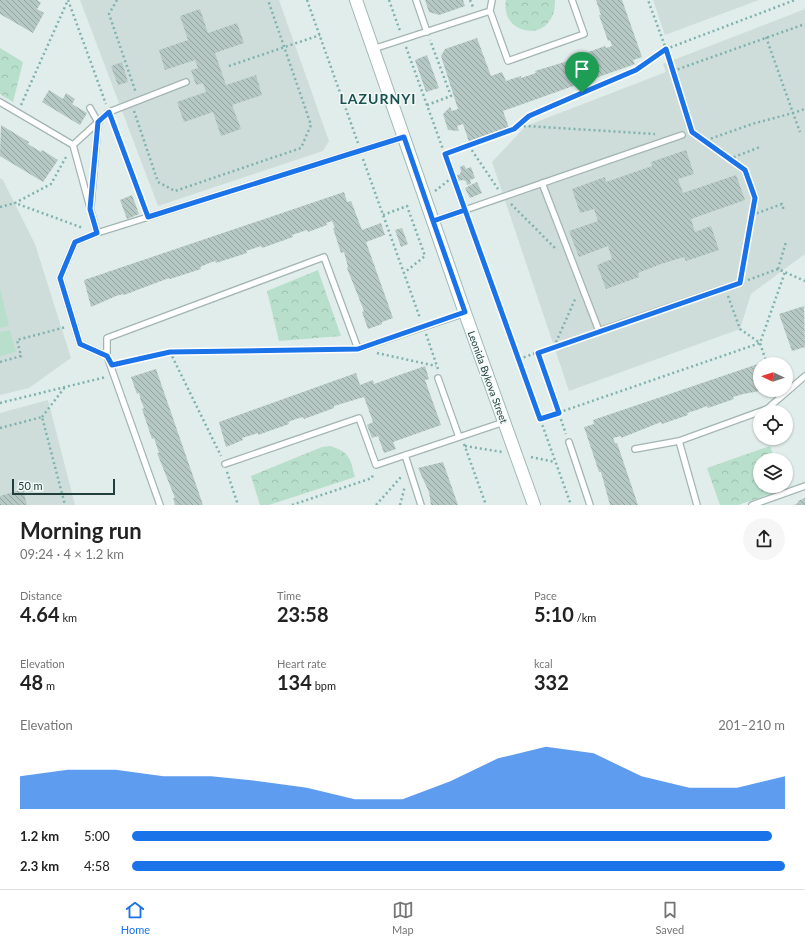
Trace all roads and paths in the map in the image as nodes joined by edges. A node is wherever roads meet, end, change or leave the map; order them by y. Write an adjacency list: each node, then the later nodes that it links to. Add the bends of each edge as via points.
1 (68, 0): 30 (path); 31 (path)
2 (117, 0): 24 (path, via 110,14)
3 (268, 0): 18 (path)
4 (307, 0): 15 (path)
5 (356, 0): 19 (street, Leonida Bykova Street)
6 (389, 0): 17 (path)
7 (416, 0): 14 (lane)
8 (492, 0): 12 (lane)
9 (572, 0): 12 (lane, via 584,34 508,61)
10 (648, 0): 20 (path)
11 (795, 0): 20 (path)
12 (490, 11): 14 (lane)
13 (805, 24): 16 (path)
14 (427, 32): 17 (lane); 27 (path, via 451,96)
15 (320, 35): 18 (path); 43 (path)
16 (766, 38): 22 (path); 32 (path)
17 (403, 39): 19 (lane); 27 (path)
18 (284, 47): 21 (path); 26 (path, via 311,125 301,148 175,191 158,182)
19 (373, 49): 39 (street, Leonida Bykova Street)
20 (666, 49): 22 (path); 34 (path, via 636,70 529,116)
21 (229, 66)
22 (673, 71): 35 (path)
23 (186, 82): 24 (lane)
24 (139, 100): 26 (lane)
25 (0, 102): 31 (lane)
26 (131, 103): 30 (lane)
27 (427, 105): 44 (path)
28 (90, 108): 33 (lane)
29 (805, 109): 32 (path)
30 (109, 112): 33 (lane); 55 (path)
31 (18, 113): 40 (lane)
32 (793, 113): 35 (path, via 707,140); 36 (path)
33 (98, 122): 40 (lane); 50 (lane)
34 (514, 129): 37 (path, via 526,126); 41 (path)
35 (692, 132): 45 (path)
36 (800, 132)
37 (658, 134)
38 (682, 135): 46 (lane)
39 (404, 137): 43 (lane); 56 (street, Leonida Bykova Street)
40 (73, 146): 48 (path, via 51,184); 50 (lane)
41 (469, 146): 44 (path); 47 (path)
42 (760, 147): 45 (path)
43 (360, 151): 53 (path); 55 (lane)
44 (445, 154): 51 (path)
45 (729, 159): 54 (path, via 745,170 755,198)
46 (542, 183): 47 (lane); 65 (lane)
47 (503, 196): 51 (lane); 59 (path)
48 (15, 204): 49 (path); 57 (path)
49 (0, 207)
50 (90, 209): 57 (lane)
51 (465, 210): 56 (lane); 78 (path)
52 (784, 211): 54 (path, via 782,204)
53 (383, 215): 62 (path); 62 (path, via 407,206 425,256)
54 (752, 215): 64 (path)
55 (148, 217): 57 (lane)
56 (433, 221): 67 (street, Leonida Bykova Street)
57 (97, 233): 68 (lane, via 75,242 60,278)
58 (786, 242): 60 (path)
59 (558, 250)
60 (778, 269): 61 (path); 64 (path)
61 (785, 272): 63 (path); 71 (path)
62 (404, 273): 69 (path)
63 (805, 281)
64 (740, 283): 66 (lane)
65 (581, 285): 70 (lane); 72 (path)
66 (725, 288): 70 (lane); 71 (path, via 740,329)
67 (465, 312): 69 (lane); 90 (street, Leonida Bykova Street)
68 (74, 325): 76 (lane, via 80,344); 79 (path, via 17,340 21,356)
69 (423, 327): 73 (lane); 81 (path)
70 (599, 331): 72 (path)
71 (760, 344): 77 (path); 87 (path)
72 (554, 347): 75 (path)
73 (358, 349): 74 (path); 76 (lane, via 324,257 107,338); 81 (path)
74 (170, 352): 80 (path); 97 (path)
75 (538, 353): 78 (path); 87 (path)
76 (107, 356): 80 (lane)
77 (765, 357)
78 (519, 359): 89 (path)
79 (0, 362)
80 (112, 365): 82 (lane)
81 (437, 366): 83 (path)
82 (115, 375): 85 (path); 102 (lane)
83 (439, 375): 92 (lane)
84 (805, 376): 93 (lane, via 767,409)
85 (66, 387): 86 (path); 88 (path)
86 (0, 403)
87 (559, 413): 89 (path); 94 (path)
88 (42, 417): 91 (path); 101 (path)
89 (540, 419): 109 (path)
90 (504, 422): 92 (lane); 108 (street, Leonida Bykova Street)
91 (0, 428)
92 (460, 437): 96 (lane); 107 (path)
93 (680, 441): 95 (lane); 111 (lane)
94 (568, 442): 110 (lane)
95 (635, 449)
96 (405, 455): 98 (lane); 99 (lane)
97 (225, 464): 98 (lane, via 359,418); 103 (path)
98 (376, 465): 104 (path, via 372,478)
99 (409, 468): 105 (path); 106 (lane)
100 (805, 486): 112 (lane)
101 (65, 505)
102 (160, 505)
103 (238, 505)
104 (292, 505)
105 (376, 505)
106 (421, 505)
107 (486, 505)
108 (534, 505)
109 (571, 505)
110 (590, 505)
111 (697, 505)
112 (752, 505)

